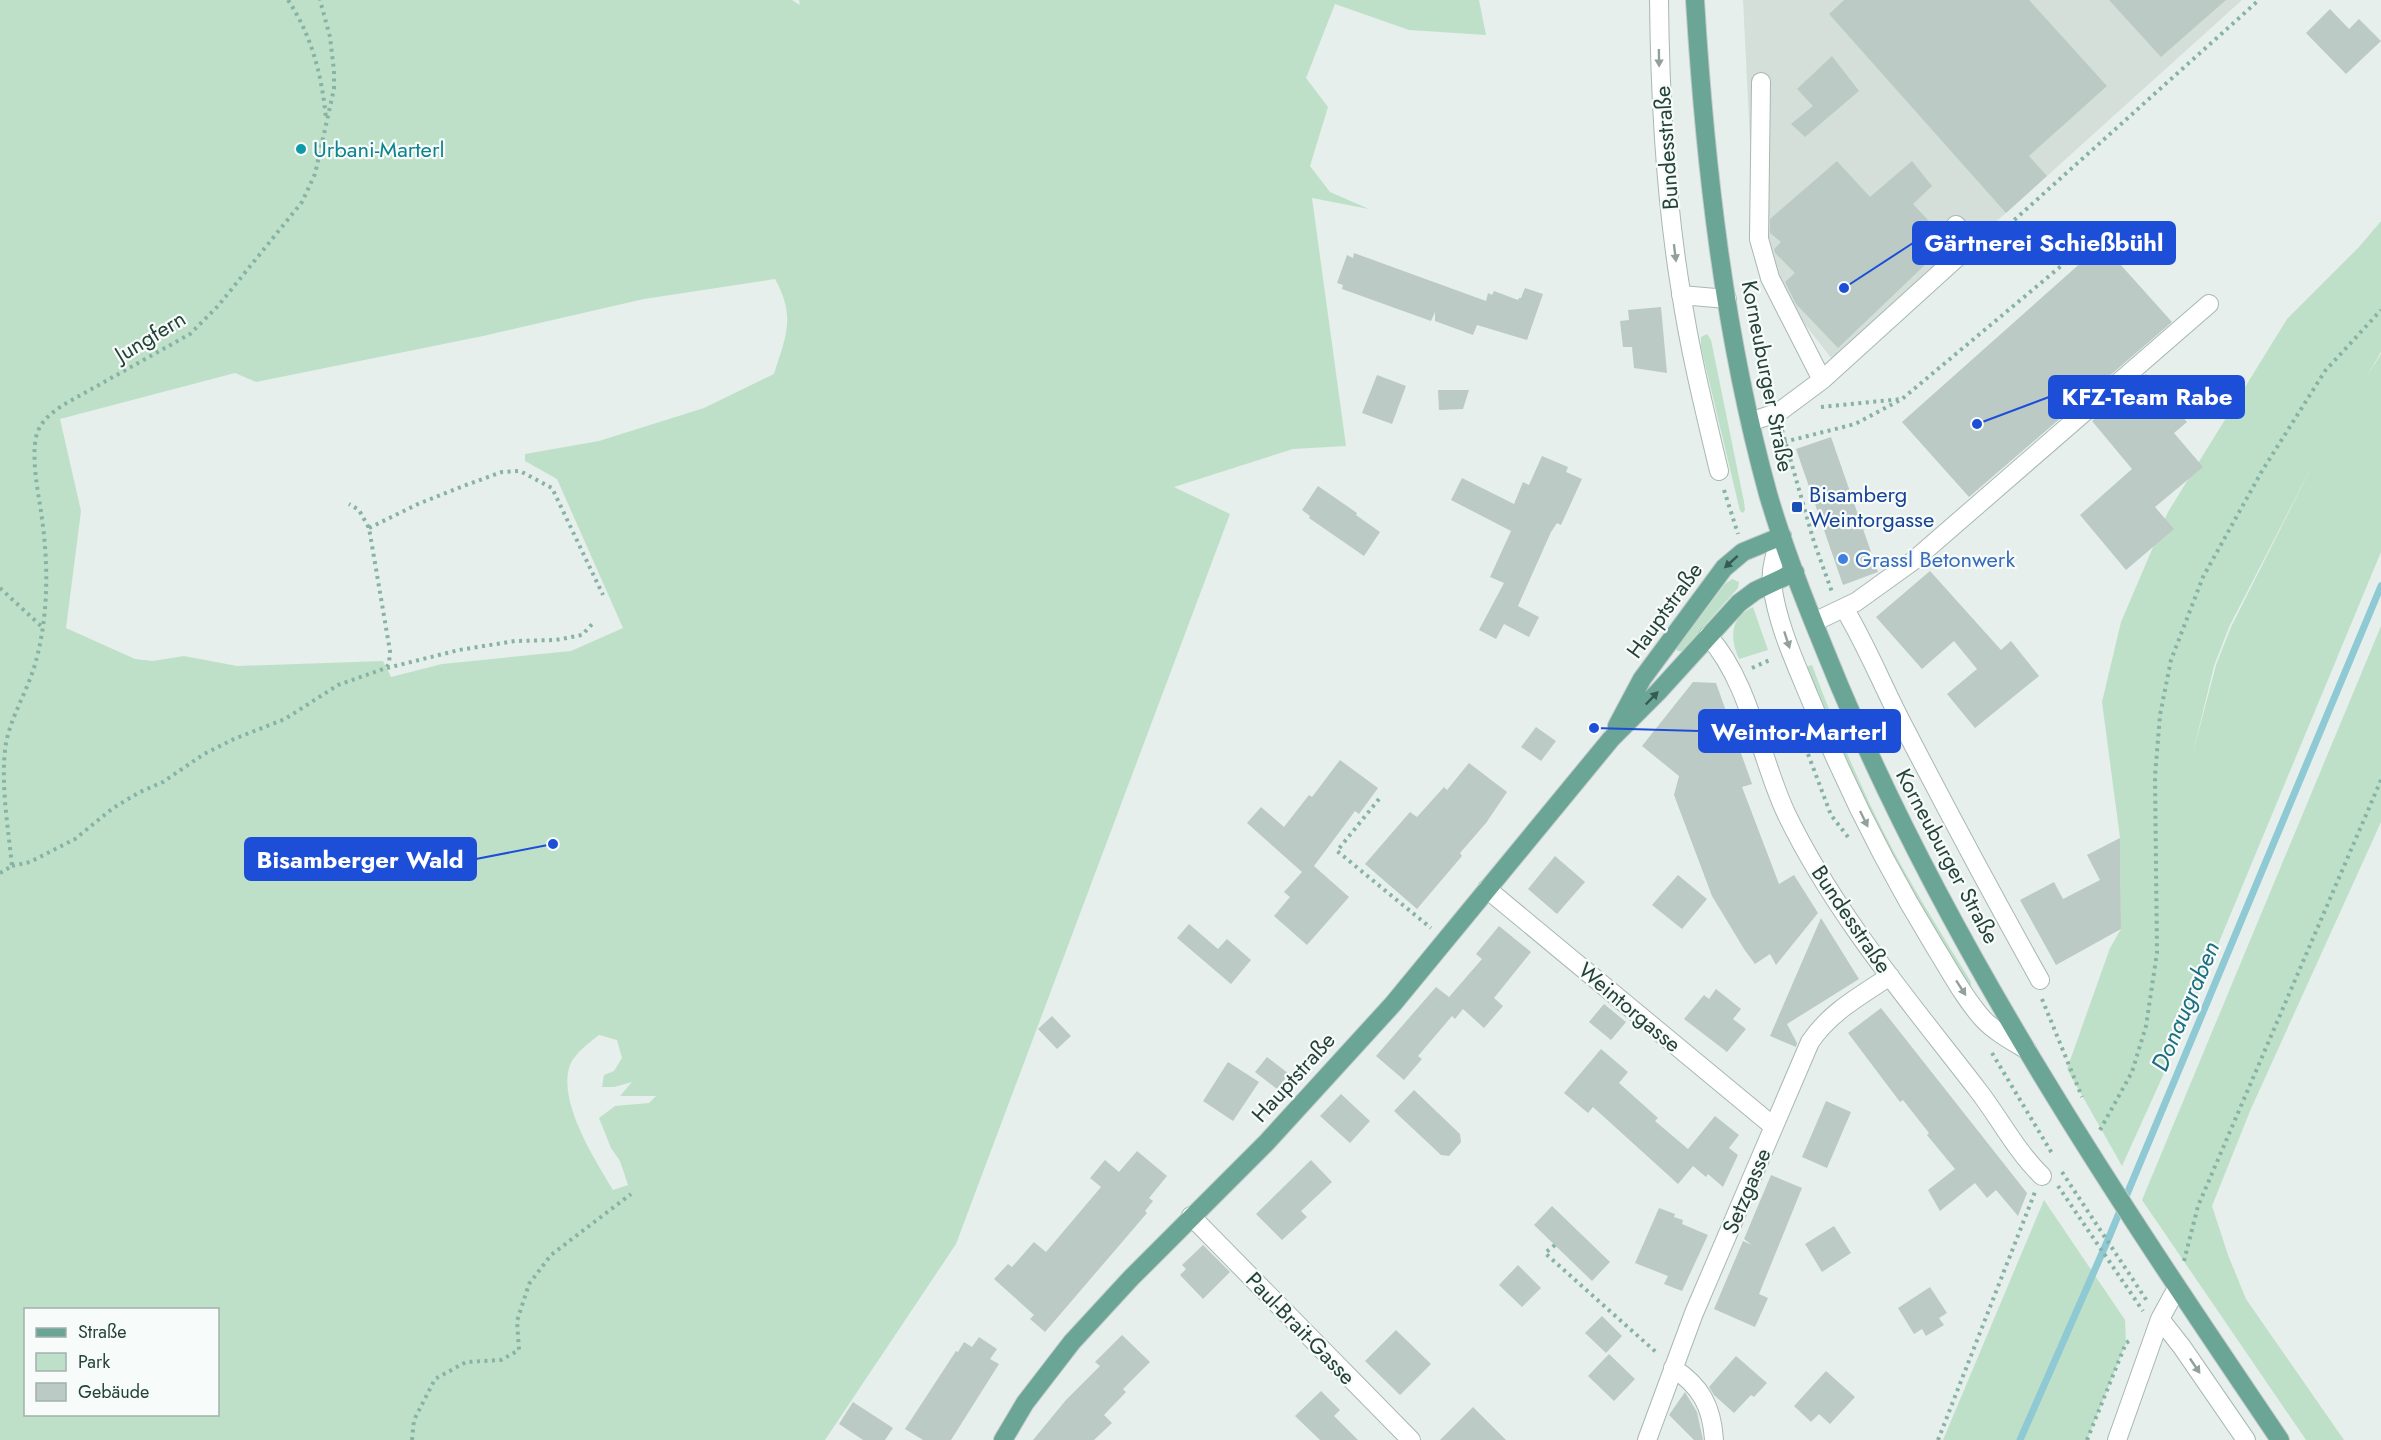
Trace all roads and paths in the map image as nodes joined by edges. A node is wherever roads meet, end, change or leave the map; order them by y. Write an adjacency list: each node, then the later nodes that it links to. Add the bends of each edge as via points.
1 (288, 0): 7 (path, via 313,50)
2 (320, 0): 7 (path, Jungfern, via 334,71)
3 (1659, 0): 11 (street, Bundesstraße, one-way to 11, via 1663,132)
4 (1695, 0): 12 (main road, Korneuburger Straße, via 1704,117)
5 (2259, 0): 10 (path)
6 (1761, 82): 15 (street, via 1759,239 1770,278)
7 (327, 125): 33 (path, Jungfern, via 315,174 302,201 202,324 174,345 63,405 38,430 36,466 47,576)
8 (1956, 225): 15 (street, via 1972,244)
9 (2109, 226): 16 (path)
10 (1983, 248)
11 (1681, 295): 12 (street); 21 (street, Bundesstraße)
12 (1727, 299): 19 (main road, Korneuburger Straße)
13 (2209, 304): 30 (street, via 1913,561)
14 (2381, 310): 49 (path, via 2325,371 2262,471 2203,576 2171,660 2160,715 2155,776 2157,953 2146,1026 2132,1072 2098,1134)
15 (1822, 380): 18 (street)
16 (1902, 399): 17 (path); 20 (path, via 1855,424)
17 (1813, 408)
18 (1779, 412): 19 (street); 20 (path)
19 (1750, 422): 25 (main road, Korneuburger Straße)
20 (1784, 442): 30 (path, via 1814,542)
21 (1719, 471): 24 (path)
22 (349, 504): 23 (path, via 359,510)
23 (369, 528): 29 (path, via 466,485 502,472 520,471 552,488); 36 (path, via 390,651)
24 (1736, 530)
25 (1782, 536): 26 (main road, Korneuburger Straße); 27 (street, via 1774,559); 38 (main road, Hauptstraße, one-way to 38, via 1743,552 1724,568 1642,679)
26 (1795, 572): 27 (main road, Hauptstraße); 32 (main road, Korneuburger Straße)
27 (1772, 584): 34 (main road, Hauptstraße, via 1747,597); 47 (street, one-way to 47, via 1791,651 1824,733 1903,895 1983,1019)
28 (0, 588): 33 (path)
29 (603, 595)
30 (1841, 610): 32 (street); 46 (street, via 1860,634 1886,693)
31 (594, 622): 36 (path, via 582,635 459,650)
32 (1814, 622): 47 (main road, Korneuburger Straße, via 1898,816)
33 (41, 627): 41 (path, Jungfern, via 37,657 4,756)
34 (1708, 636): 37 (street, Bundesstraße, via 1727,659); 38 (main road, Hauptstraße, one-way to 34)
35 (1777, 657): 37 (path)
36 (386, 668): 41 (path, via 338,685 285,719 204,754 163,782 113,808 75,839 30,862)
37 (1734, 675): 45 (street, Bundesstraße, via 1786,812 1823,880)
38 (1611, 739): 43 (main road, Hauptstraße)
39 (2381, 780): 57 (path, via 2198,1206)
40 (1379, 799): 44 (path, via 1337,851)
41 (12, 866): 42 (path)
42 (0, 873)
43 (1487, 889): 44 (main road, Hauptstraße); 50 (street, Weintorgasse)
44 (1446, 940): 55 (main road, Hauptstraße, via 1267,1142)
45 (1890, 976): 50 (street, Setzgasse, via 1836,1011 1817,1031); 51 (street, Bundesstraße)
46 (2040, 980): 48 (path, via 2042,1005)
47 (2027, 1050): 57 (main road, Korneuburger Straße)
48 (2082, 1098)
49 (2094, 1125)
50 (1773, 1126): 59 (street, Setzgasse)
51 (2042, 1176): 65 (path)
52 (2065, 1177): 58 (path)
53 (631, 1194): 60 (path, via 551,1255 529,1284 517,1322 519,1350 501,1360 466,1362 435,1379 414,1420)
54 (2066, 1198): 58 (path)
55 (1191, 1216): 61 (main road, Hauptstraße, via 1072,1342 1025,1403); 62 (street, Paul-Brait-Gasse)
56 (1555, 1245): 59 (path, via 1545,1253 1577,1277)
57 (2172, 1281): 58 (street); 68 (main road, Korneuburger Straße)
58 (2153, 1315): 66 (street); 67 (street, one-way to 67, via 2182,1347)
59 (1673, 1368): 63 (street, Setzgasse); 64 (street, via 1701,1392 1710,1413)
60 (412, 1440)
61 (1003, 1440)
62 (1411, 1440)
63 (1647, 1440)
64 (1714, 1440)
65 (1938, 1440)
66 (2117, 1440)
67 (2246, 1440)
68 (2280, 1440)

